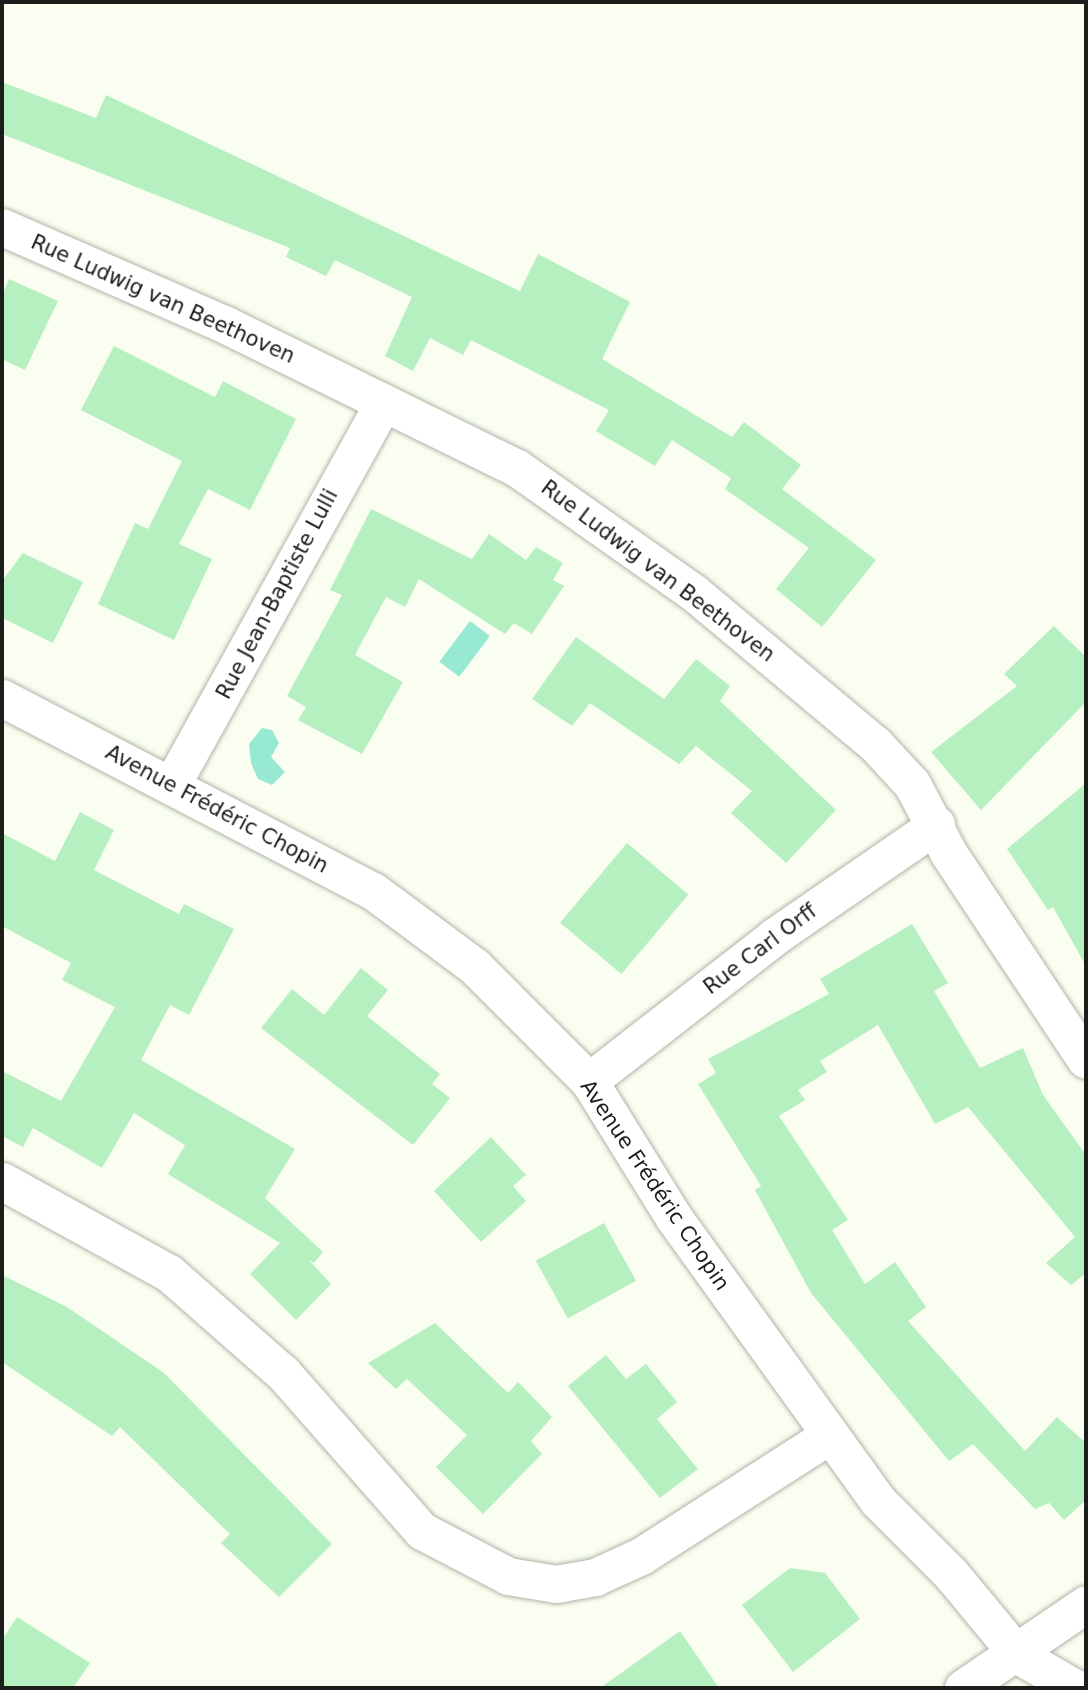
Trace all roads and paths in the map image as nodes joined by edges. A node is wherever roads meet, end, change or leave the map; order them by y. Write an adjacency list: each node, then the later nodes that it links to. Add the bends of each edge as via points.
1 (2, 227): 2 (street, Rue Ludwig van Beethoven, via 226,325)
2 (383, 404): 4 (street, Rue Jean-Baptiste Lulli); 5 (street, Rue Ludwig van Beethoven, via 517,468 693,592 875,744 912,784)
3 (2, 698): 4 (street, Avenue Frédéric Chopin)
4 (172, 784): 7 (street, Avenue Frédéric Chopin, via 373,891 474,966)
5 (936, 825): 6 (street, Rue Ludwig van Beethoven); 7 (street, Rue Carl Orff, via 775,936)
6 (1086, 1060)
7 (589, 1081): 9 (street, Avenue Frédéric Chopin, via 674,1218)
8 (2, 1181): 9 (street, via 169,1273 283,1373 422,1531 508,1576 556,1584 595,1577 641,1556)
9 (828, 1436): 11 (street, Avenue Frédéric Chopin, via 878,1501 951,1574)
10 (1086, 1604): 11 (street)
11 (1018, 1655): 12 (street); 13 (street, Avenue Frédéric Chopin)
12 (963, 1688)
13 (1075, 1688)

